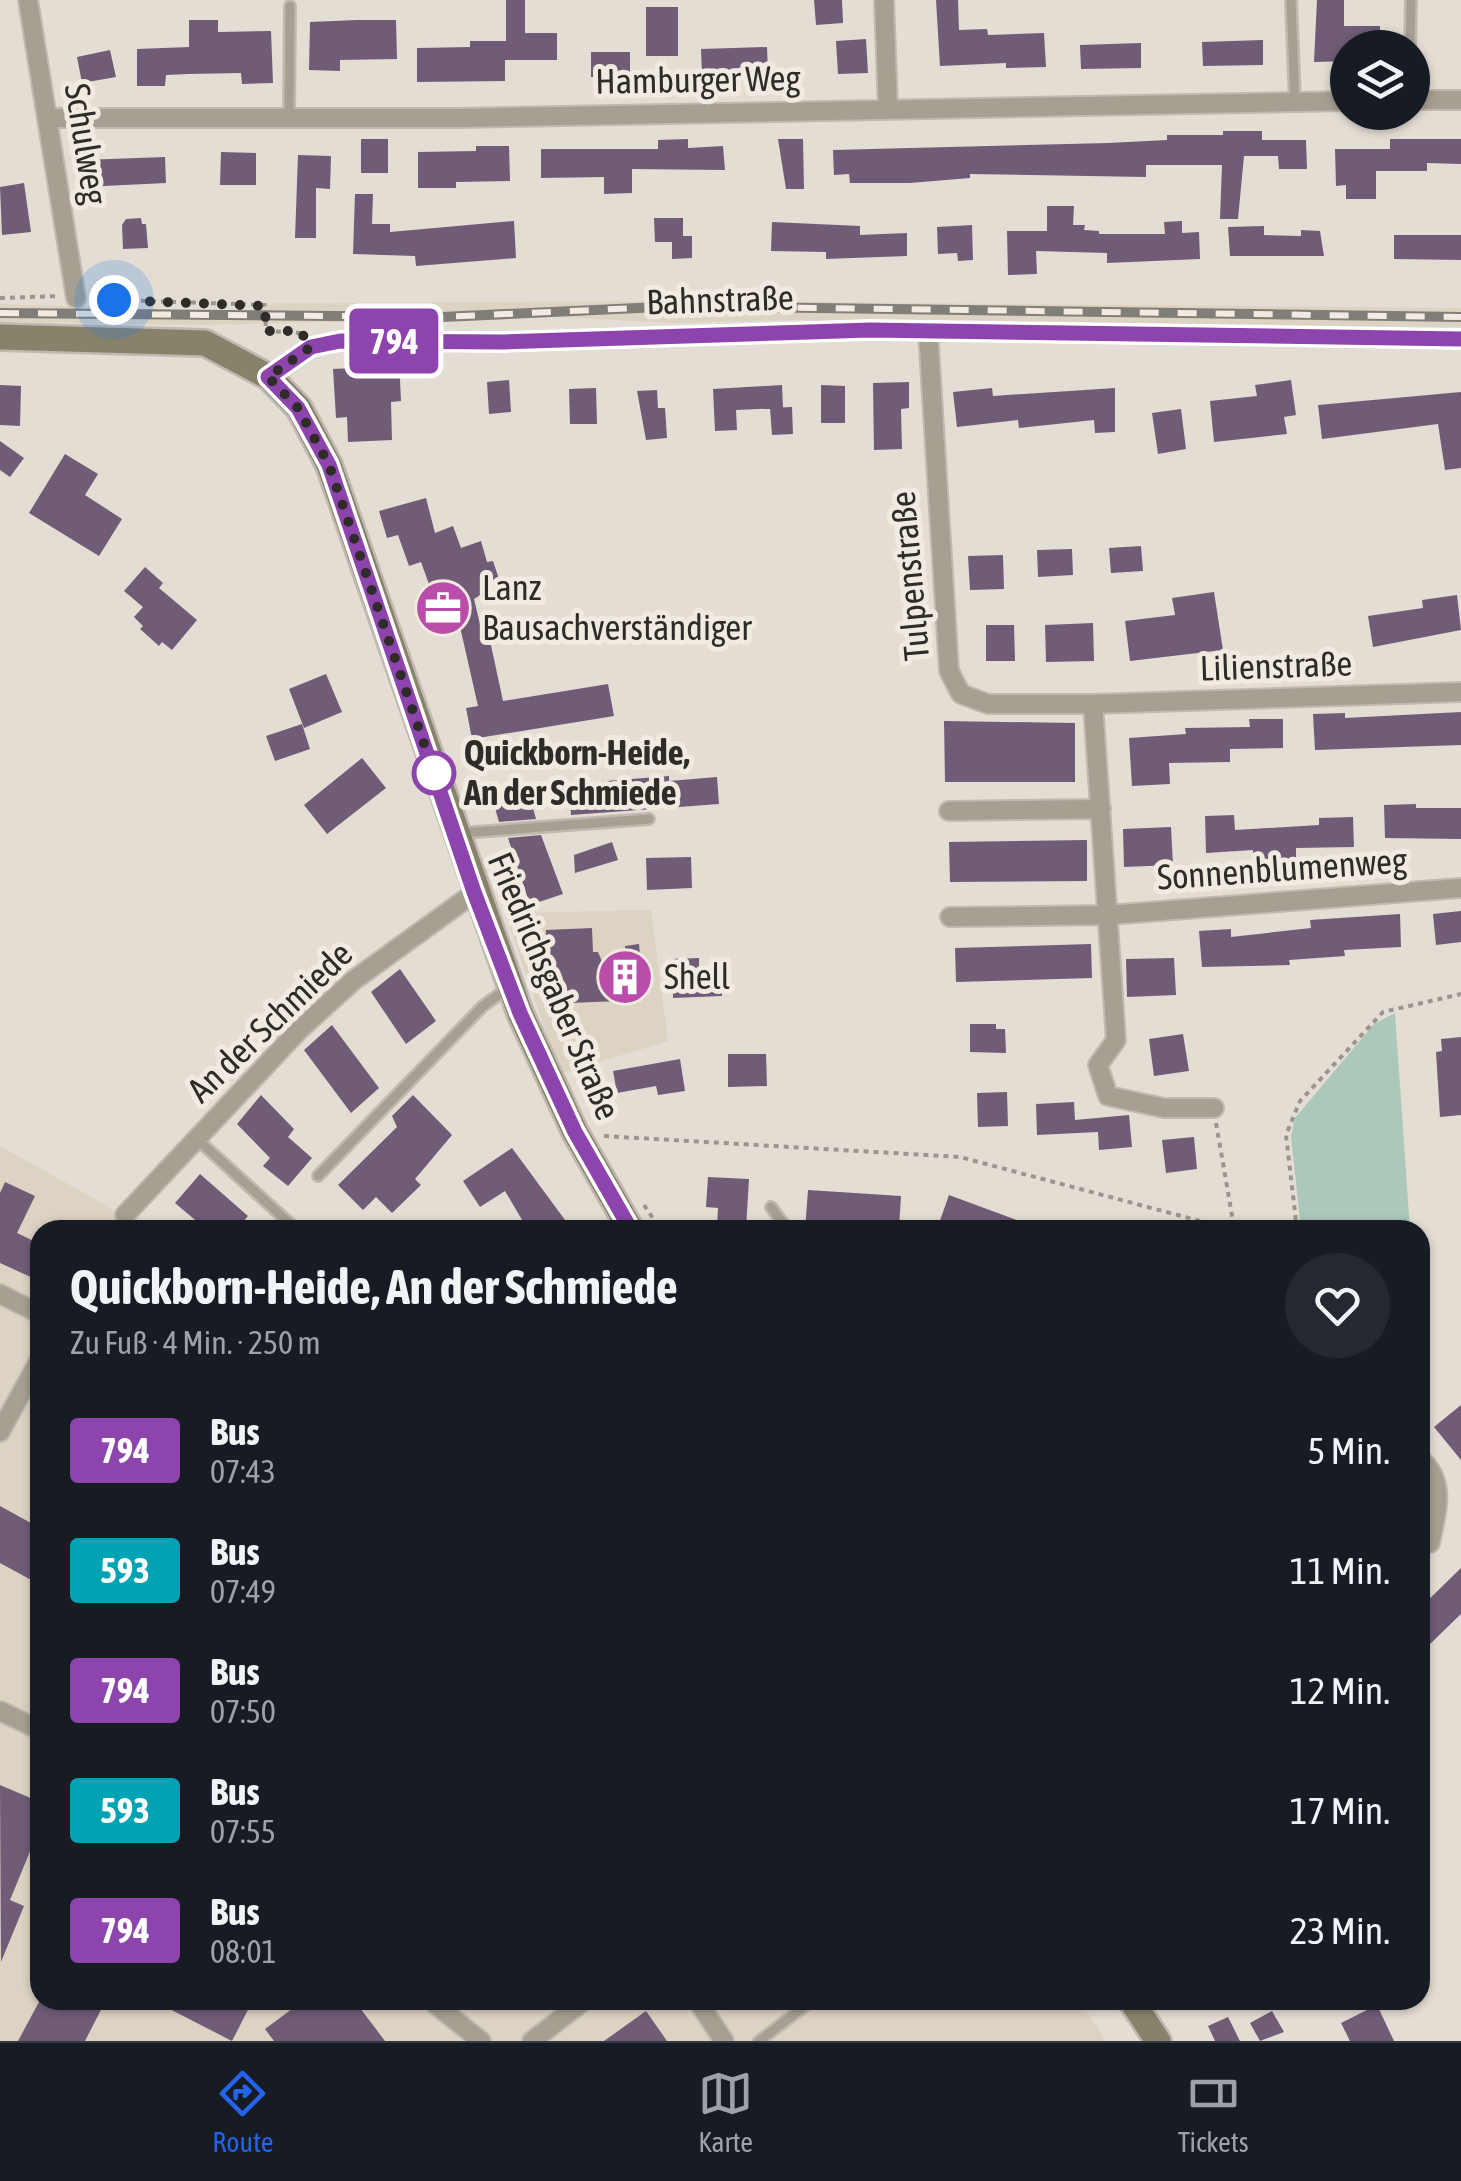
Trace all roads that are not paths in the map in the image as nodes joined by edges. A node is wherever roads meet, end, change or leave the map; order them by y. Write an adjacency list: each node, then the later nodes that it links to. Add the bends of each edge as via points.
1 (28, 0): 12 (street, Schulweg)
2 (884, 0): 11 (street)
3 (1291, 0): 10 (lane)
4 (1410, 0): 6 (lane)
5 (290, 6): 13 (lane)
6 (1410, 30)
7 (1430, 100): 8 (street)
8 (1461, 100)
9 (1330, 101): 10 (street, Hamburger Weg)
10 (1294, 102): 11 (street, Hamburger Weg)
11 (888, 109): 13 (street, Hamburger Weg)
12 (50, 118): 13 (street, Hamburger Weg); 14 (street, Schulweg)
13 (290, 118)
14 (76, 297)
15 (928, 331): 17 (street, Bahnstraße); 18 (street, Bahnstraße, via 340,341 311,347); 20 (street, Tulpenstraße, via 949,671 961,694 988,704)
16 (0, 336): 18 (main road, via 205,343)
17 (1461, 339)
18 (268, 377): 24 (main road, Friedrichsgaber Straße, via 298,408 329,465)
19 (1461, 692): 20 (street, Lilienstraße)
20 (1093, 704): 21 (street)
21 (1101, 809): 22 (street); 27 (street)
22 (950, 811)
23 (650, 819): 24 (lane)
24 (454, 834): 26 (main road, Friedrichsgaber Straße)
25 (1461, 888): 27 (street, Sonnenblumenweg)
26 (474, 892): 29 (main road, Friedrichsgaber Straße); 31 (street, An der Schmiede, via 354,980)
27 (1108, 915): 28 (street); 30 (street, via 1116,1040 1098,1065 1108,1096 1164,1108)
28 (950, 917)
29 (510, 986): 32 (lane); 36 (main road, Friedrichsgaber Straße, via 575,1132)
30 (1214, 1108)
31 (197, 1139): 34 (street, An der Schmiede); 35 (lane)
32 (318, 1176)
33 (772, 1206): 37 (lane)
34 (125, 1215)
35 (287, 1220)
36 (626, 1220)
37 (781, 1220)
38 (0, 1294): 39 (street)
39 (30, 1309)
40 (30, 1377): 41 (street)
41 (0, 1432)
42 (1430, 1469): 43 (street, via 1439,1501)
43 (1430, 1543)
44 (0, 1711): 45 (street)
45 (30, 1725)
46 (443, 2010): 51 (street)
47 (572, 2010): 52 (street)
48 (704, 2010): 53 (street)
49 (805, 2010): 54 (lane)
50 (1138, 2010): 55 (main road)
51 (482, 2041)
52 (532, 2041)
53 (724, 2041)
54 (759, 2041)
55 (1158, 2041)

